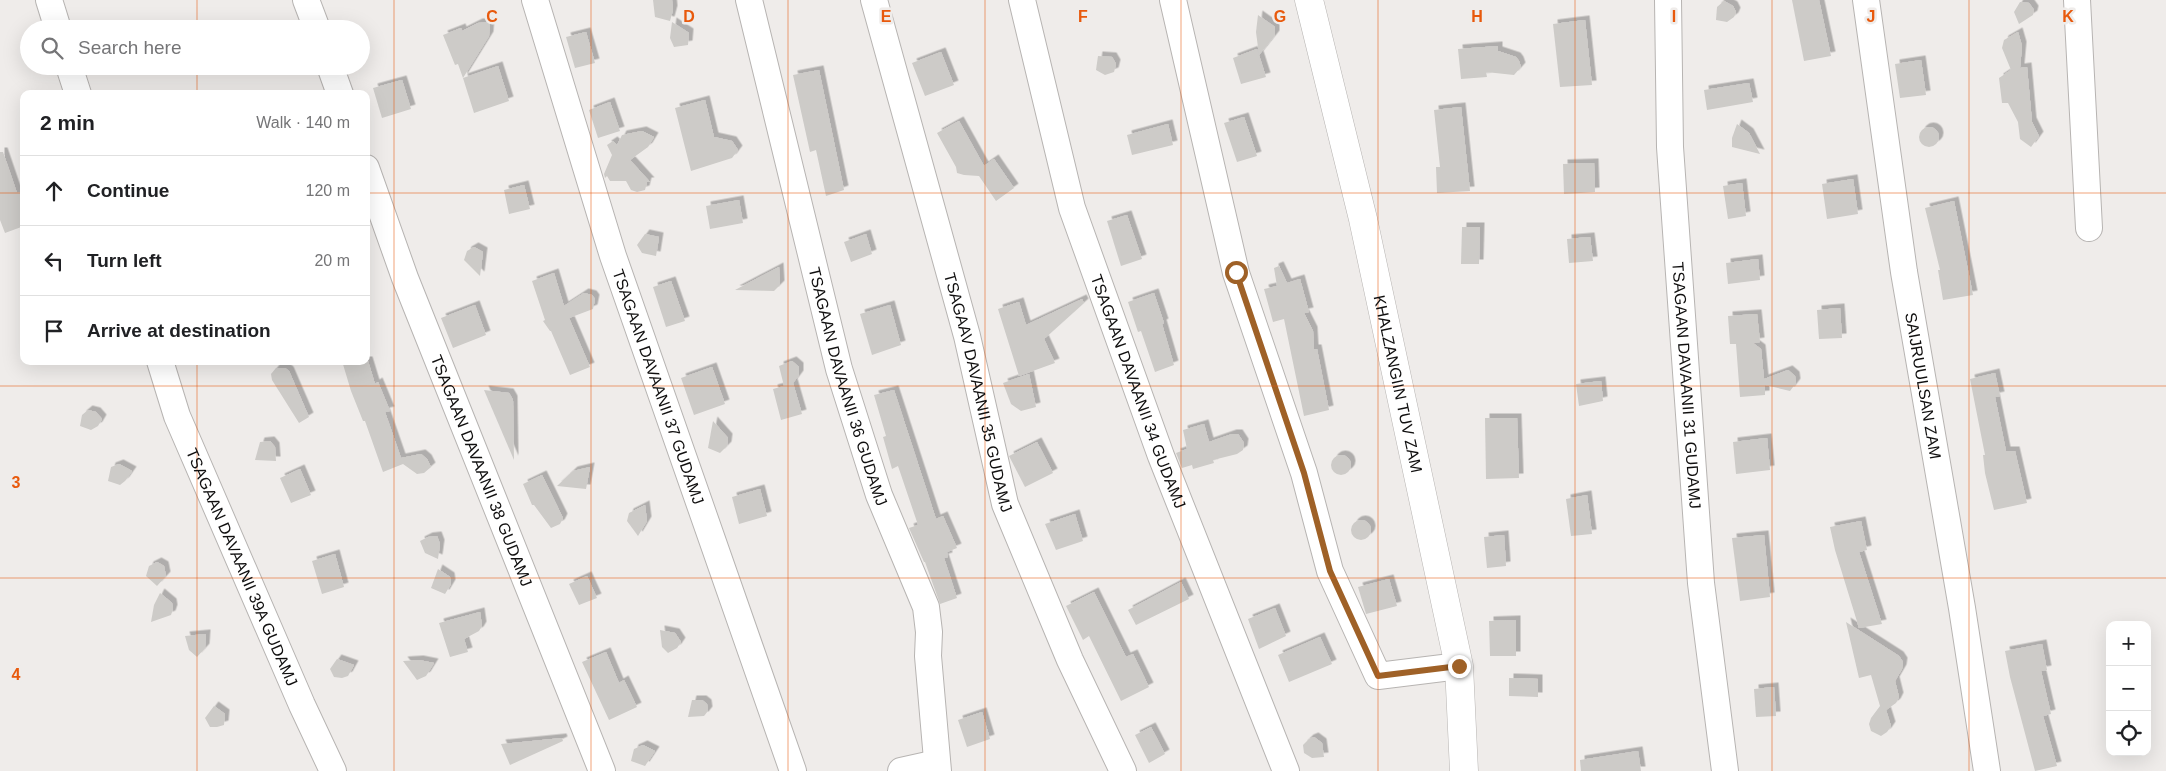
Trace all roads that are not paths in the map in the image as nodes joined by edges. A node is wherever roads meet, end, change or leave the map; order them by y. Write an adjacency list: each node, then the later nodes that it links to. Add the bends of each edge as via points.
1 (49, 0): 12 (street)
2 (306, 0): 13 (street)
3 (535, 0): 25 (street, TSAGAAN DAVAANII 37 GUDAMJ, via 613,256)
4 (748, 0): 22 (street, TSAGAAN DAVAANII 36 GUDAMJ, via 839,369 879,495 926,607)
5 (874, 0): 27 (street, TSAGAAV DAVAANII 35 GUDAMJ, via 967,336 1005,504 1070,660)
6 (1022, 0): 28 (street, TSAGAAN DAVAANII 34 GUDAMJ, via 1072,208 1161,456)
7 (1172, 0): 21 (street, via 1236,272 1304,473 1330,571 1378,676)
8 (1309, 0): 21 (street, KHALZANGIIN TUV ZAM, via 1363,219)
9 (1668, 0): 30 (street, TSAGAAN DAVAANII 31 GUDAMJ, via 1670,147 1700,573)
10 (1866, 0): 31 (street, SAIJRUULSAN ZAM, via 1904,272)
11 (2077, 0): 19 (street)
12 (55, 20)
13 (313, 20)
14 (72, 75): 16 (street)
15 (333, 75): 17 (street)
16 (77, 90)
17 (339, 90)
18 (370, 179): 24 (street, TSAGAAN DAVAANII 38 GUDAMJ, via 405,278)
19 (2089, 228)
20 (161, 365): 23 (street, TSAGAAN DAVAANII 39A GUDAMJ, via 177,416)
21 (1459, 666): 29 (street, KHALZANGIIN TUV ZAM)
22 (938, 767): 26 (street)
23 (333, 771)
24 (602, 771)
25 (793, 771)
26 (901, 771)
27 (1123, 771)
28 (1286, 771)
29 (1464, 771)
30 (1725, 771)
31 (1988, 771)

